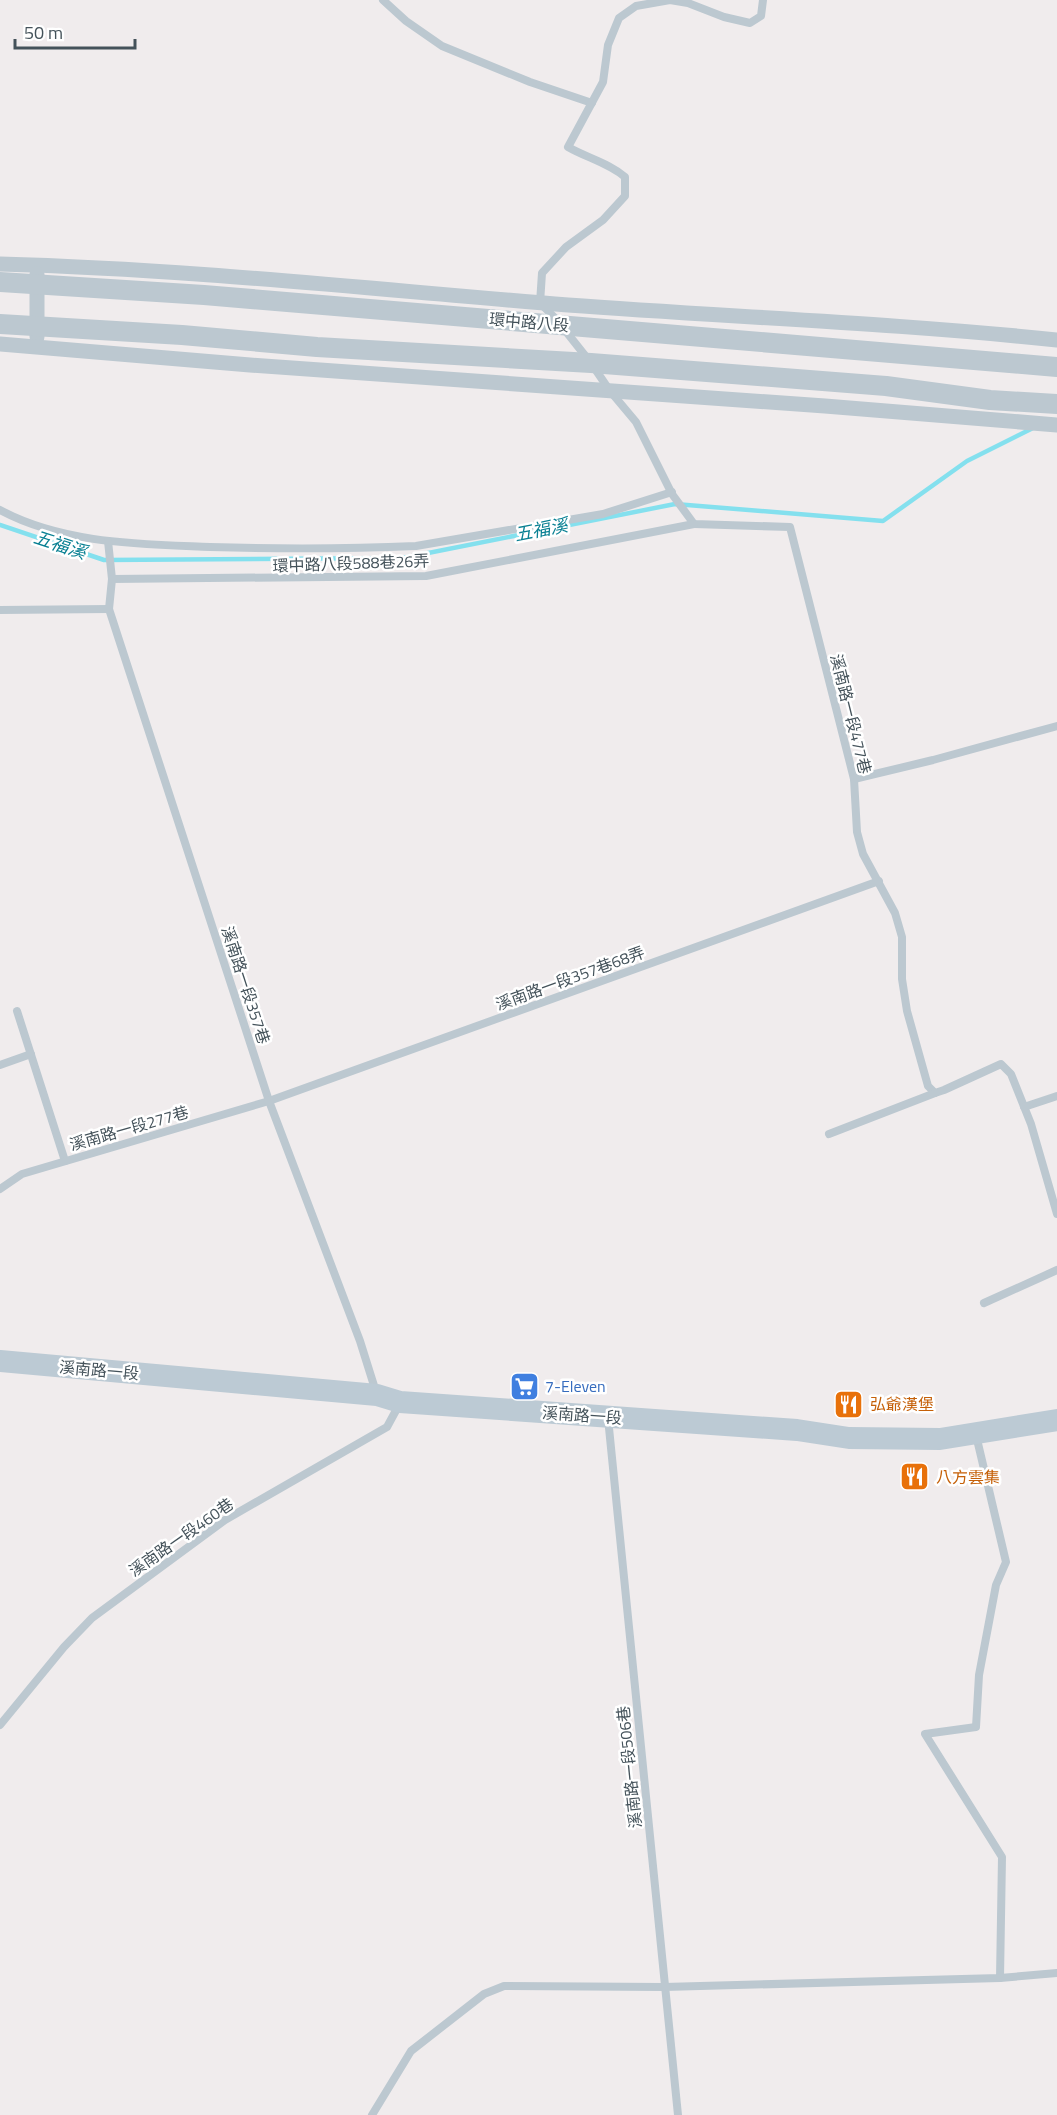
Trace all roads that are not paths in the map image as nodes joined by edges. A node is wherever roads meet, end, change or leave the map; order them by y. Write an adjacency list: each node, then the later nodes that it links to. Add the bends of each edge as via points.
1 (383, 0): 3 (lane, via 442,46)
2 (763, 0): 3 (lane, via 761,16 750,23 670,0 636,6 619,18 608,45 603,82)
3 (592, 103): 7 (lane, via 568,147 585,158 615,168 625,177 625,196 542,273)
4 (0, 264): 5 (street, 環中路八段)
5 (37, 274): 6 (street, 環中路八段); 7 (street, 環中路八段, via 188,274); 9 (street, 環中路八段, via 204,295); 10 (street)
6 (0, 282)
7 (540, 303): 9 (lane); 11 (street, 環中路八段)
8 (0, 324): 10 (street)
9 (560, 324): 14 (lane); 15 (street, 環中路八段)
10 (37, 325): 13 (street); 14 (street)
11 (1057, 340)
12 (0, 344): 13 (street)
13 (37, 346): 16 (street)
14 (591, 363): 16 (lane); 17 (street)
15 (1057, 367)
16 (610, 391): 18 (street); 19 (lane, via 636,422)
17 (1057, 404)
18 (1050, 424)
19 (672, 493): 21 (lane); 23 (lane, via 603,514 416,546 300,550)
20 (0, 510): 23 (lane, via 47,530)
21 (693, 523): 22 (lane, 環中路八段588巷26弄); 24 (lane, 環中路八段588巷26弄, via 426,576)
22 (790, 527): 28 (lane, 溪南路一段477巷)
23 (108, 542): 24 (lane, 溪南路一段357巷)
24 (111, 579): 25 (lane, 溪南路一段357巷)
25 (109, 609): 26 (lane); 35 (lane, 溪南路一段357巷)
26 (0, 610)
27 (1057, 726): 28 (lane)
28 (854, 779): 29 (lane, 溪南路一段477巷, via 857,832 863,854)
29 (879, 881): 33 (lane, 溪南路一段477巷, via 902,937 907,1011 928,1086); 35 (lane, 溪南路一段357巷68弄)
30 (18, 1011): 31 (lane)
31 (31, 1054): 32 (lane); 38 (lane)
32 (0, 1065)
33 (935, 1093): 36 (lane, via 1001,1064 1011,1074); 37 (lane)
34 (1057, 1096): 36 (lane)
35 (270, 1101): 38 (lane, 溪南路一段277巷); 44 (lane, 溪南路一段357巷)
36 (1024, 1107): 40 (lane)
37 (829, 1134)
38 (65, 1161): 39 (lane, 溪南路一段277巷, via 22,1174)
39 (0, 1189)
40 (1057, 1214)
41 (1057, 1270): 42 (lane)
42 (984, 1303)
43 (0, 1361): 44 (main road, 溪南路一段)
44 (377, 1395): 45 (main road, 溪南路一段)
45 (400, 1402): 46 (main road, 溪南路一段); 49 (lane, 溪南路一段460巷, via 387,1427 225,1520 92,1618)
46 (608, 1416): 48 (main road, 溪南路一段, via 797,1430 849,1438 940,1439); 52 (lane, 溪南路一段506巷)
47 (1057, 1420): 48 (main road, 溪南路一段)
48 (976, 1434): 51 (lane, via 1006,1562 996,1585 979,1675 976,1727 926,1734 1002,1857)
49 (0, 1725)
50 (1057, 1973): 51 (lane)
51 (1000, 1978): 52 (lane)
52 (664, 1987): 53 (lane, via 504,1986 484,1994 411,2051); 54 (lane, 溪南路一段506巷)
53 (372, 2115)
54 (678, 2115)

